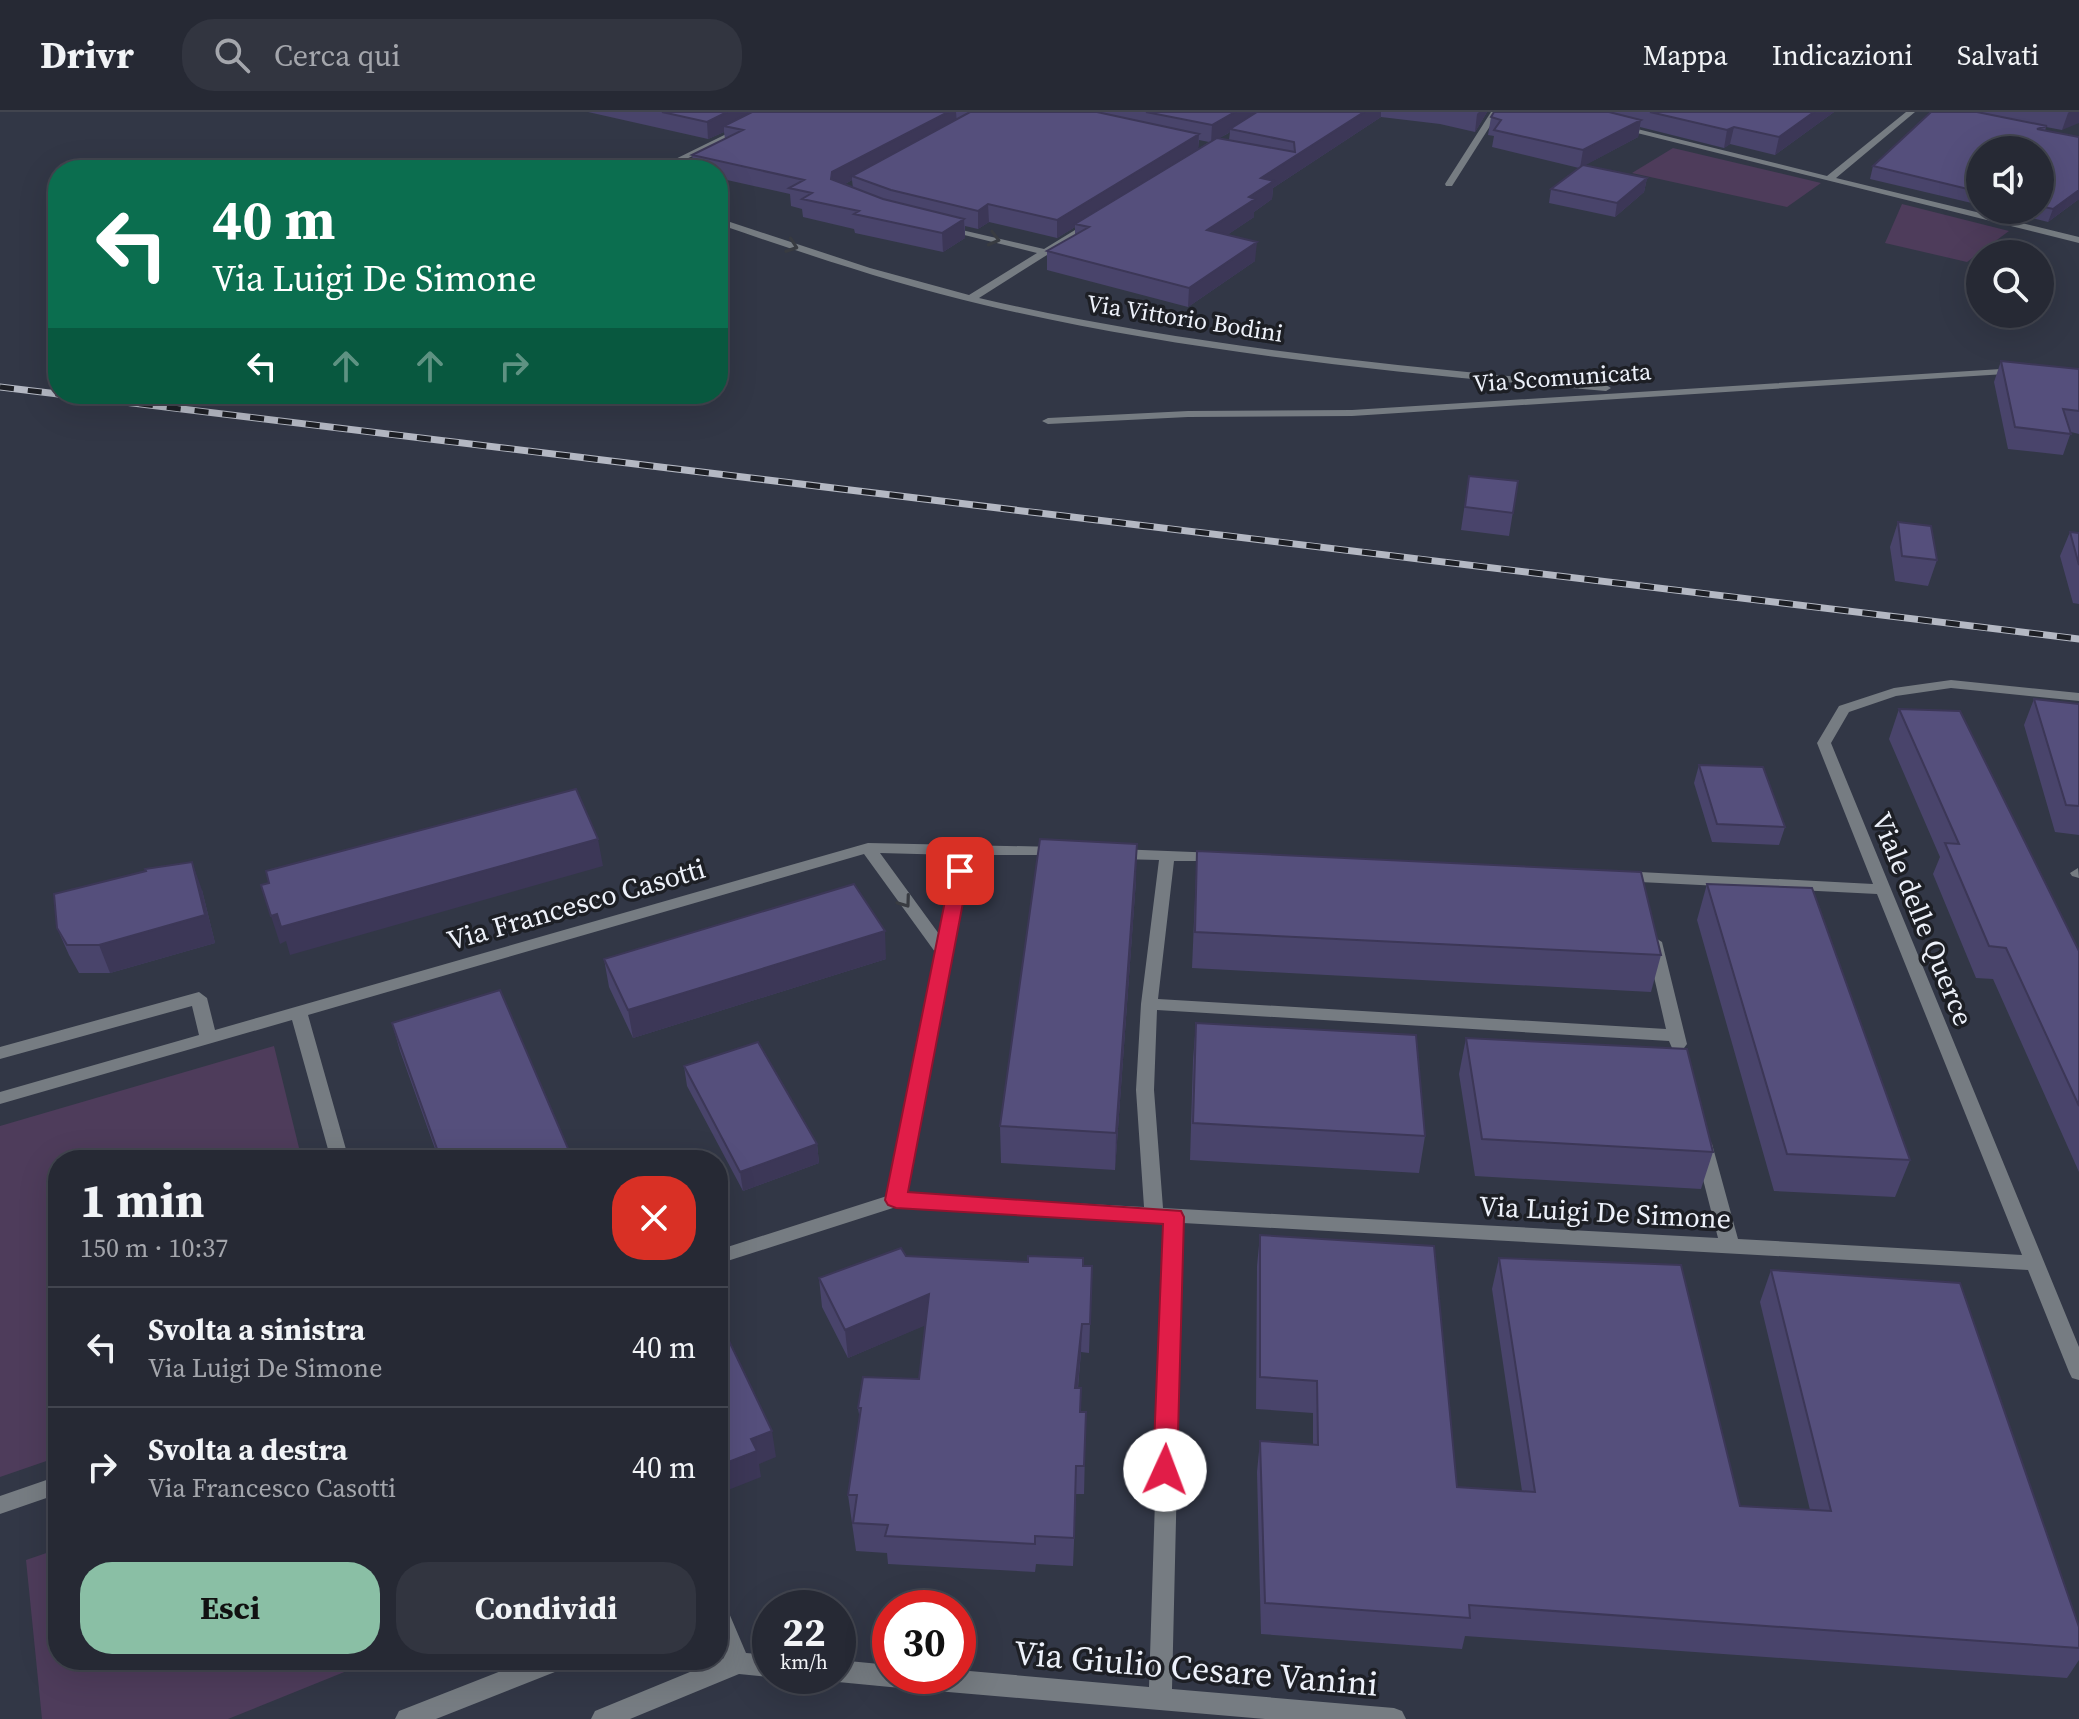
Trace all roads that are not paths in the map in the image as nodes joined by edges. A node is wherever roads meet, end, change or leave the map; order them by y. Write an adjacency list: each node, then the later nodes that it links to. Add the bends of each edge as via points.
1 (778, 112): 5 (street)
2 (1495, 112): 7 (street)
3 (1911, 112): 6 (street)
4 (1599, 123): 6 (street)
5 (678, 160)
6 (1829, 179): 11 (street)
7 (1449, 184)
8 (1107, 214): 12 (street)
9 (728, 224): 13 (street, Via Vittorio Bodini, one-way to 13, via 873,274)
10 (931, 224): 12 (street, one-way to 12)
11 (2079, 240)
12 (1046, 252): 13 (street)
13 (972, 298): 15 (street, Via Vittorio Bodini, via 1177,339 1343,363)
14 (2035, 370): 15 (street, Via Scomunicata)
15 (1657, 392): 16 (street, Via Scomunicata, via 1352,413)
16 (1048, 421)
17 (2079, 697): 25 (street, Viale delle Querce, via 1951,684 1894,692 1844,709 1824,743)
18 (868, 848): 19 (street, Via Francesco Casotti); 27 (street, one-way to 27); 29 (street, Via Francesco Casotti)
19 (963, 848): 20 (street, Via Francesco Casotti); 27 (street)
20 (1073, 852)
21 (1104, 853): 22 (street)
22 (1167, 856): 23 (street); 28 (street)
23 (1230, 859)
24 (1608, 876): 25 (street, via 1641,884)
25 (1883, 889): 41 (street, Viale delle Querce)
26 (1649, 920): 30 (street)
27 (944, 953): 37 (street)
28 (1149, 1004): 30 (street); 38 (street, via 1145,1090)
29 (299, 1013): 31 (street, Via Francesco Casotti); 36 (street)
30 (1676, 1036): 33 (street)
31 (208, 1039): 32 (street, via 199,998); 34 (street, Via Francesco Casotti)
32 (0, 1053)
33 (1683, 1066)
34 (0, 1098)
35 (1699, 1126): 39 (street)
36 (337, 1150)
37 (896, 1200): 38 (street, Via Luigi De Simone); 40 (street, Via Luigi De Simone)
38 (1164, 1217): 39 (street, Via Luigi De Simone); 52 (street)
39 (1730, 1247): 41 (street, Via Luigi De Simone)
40 (728, 1254)
41 (2034, 1263): 42 (street, Viale delle Querce)
42 (2079, 1372)
43 (48, 1488): 44 (street)
44 (0, 1505)
45 (728, 1638): 46 (street)
46 (738, 1663): 47 (street); 48 (street)
47 (752, 1664)
48 (728, 1667)
49 (532, 1670): 53 (street)
50 (721, 1670): 54 (street)
51 (976, 1683): 52 (street, Via Giulio Cesare Vanini)
52 (1160, 1698): 55 (street, Via Giulio Cesare Vanini)
53 (407, 1719)
54 (603, 1719)
55 (1394, 1719)

